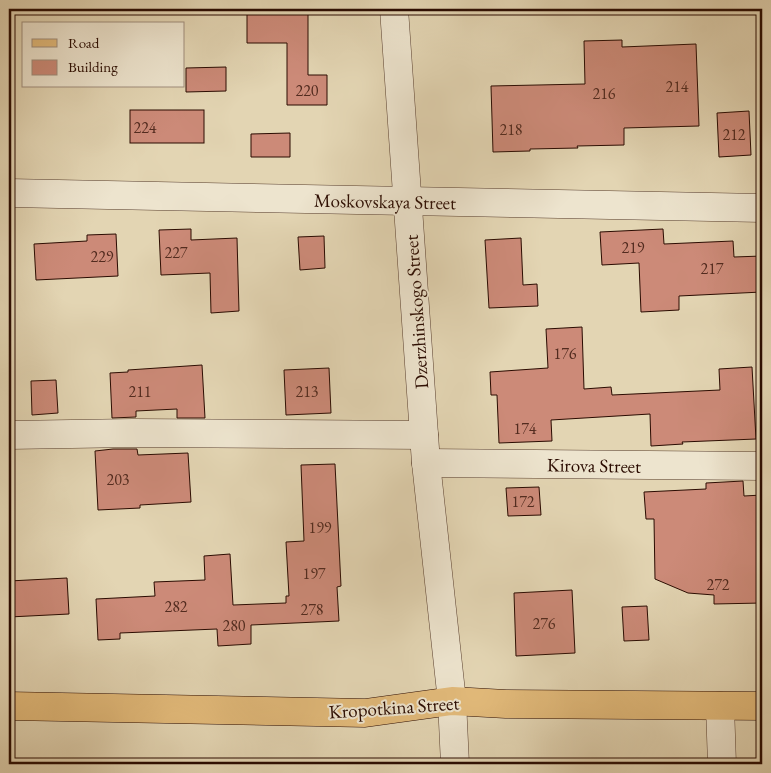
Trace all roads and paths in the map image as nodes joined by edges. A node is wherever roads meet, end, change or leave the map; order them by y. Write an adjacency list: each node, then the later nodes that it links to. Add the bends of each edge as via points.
1 (394, 9): 3 (street, Dzerzhinskogo Street)
2 (9, 193): 3 (street, Moskovskaya Street)
3 (408, 202): 4 (street, Moskovskaya Street); 6 (street, Dzerzhinskogo Street)
4 (762, 208)
5 (9, 435): 6 (street)
6 (424, 435): 7 (street, Dzerzhinskogo Street)
7 (426, 463): 8 (street, Kirova Street); 9 (street, Dzerzhinskogo Street)
8 (762, 466)
9 (452, 701): 10 (main road, Kropotkina Street, via 365,713); 11 (main road, Kropotkina Street); 13 (street, Dzerzhinskogo Street)
10 (9, 706)
11 (720, 706): 12 (main road, Kropotkina Street); 14 (street)
12 (762, 706)
13 (455, 764)
14 (722, 764)

